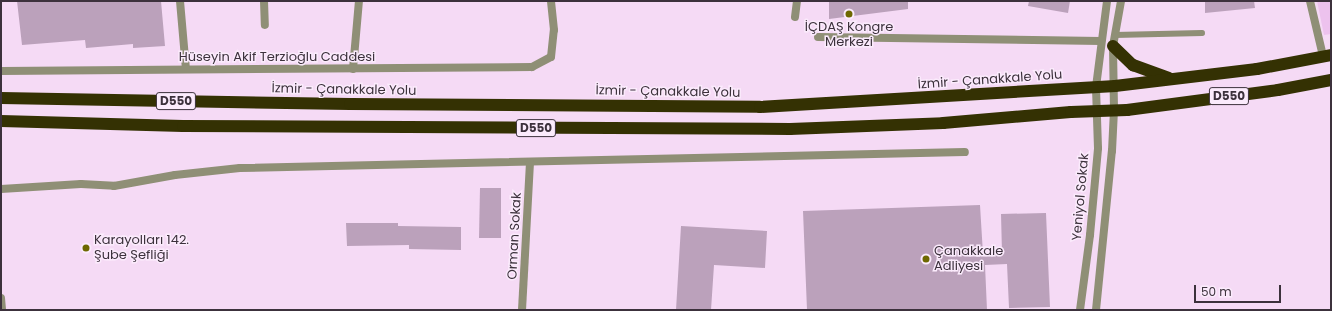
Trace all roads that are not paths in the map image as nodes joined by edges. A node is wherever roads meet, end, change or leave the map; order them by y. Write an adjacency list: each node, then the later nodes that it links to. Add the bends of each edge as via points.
1 (180, 1): 16 (street)
2 (264, 1): 10 (street)
3 (359, 1): 17 (street)
4 (551, 1): 17 (street, Hüseyin Akif Terzioğlu Caddesi, via 554,30 551,57 532,67)
5 (797, 1): 9 (street)
6 (1107, 1): 13 (street, Yeniyol Sokak)
7 (1121, 1): 14 (street, Yeniyol Sokak)
8 (1310, 1): 15 (street)
9 (796, 17)
10 (265, 25)
11 (1202, 33): 14 (lane)
12 (818, 37): 13 (street)
13 (1101, 41): 22 (street, Yeniyol Sokak)
14 (1114, 41): 19 (highway, via 1132,65); 21 (street, Yeniyol Sokak)
15 (1327, 55): 19 (highway, İzmir - Çanakkale Yolu / D550, via 1257,69)
16 (186, 69): 17 (street, Hüseyin Akif Terzioğlu Caddesi); 18 (street, Hüseyin Akif Terzioğlu Caddesi)
17 (353, 69)
18 (1, 71)
19 (1174, 79): 21 (highway, İzmir - Çanakkale Yolu / D550)
20 (1331, 80): 24 (highway, D550, via 1278,90)
21 (1115, 86): 22 (highway, İzmir - Çanakkale Yolu / D550); 24 (street, Yeniyol Sokak)
22 (1096, 87): 23 (highway, İzmir - Çanakkale Yolu / D550, via 760,107); 25 (street, Yeniyol Sokak)
23 (1, 98)
24 (1114, 110): 25 (highway, D550); 30 (street, Yeniyol Sokak)
25 (1096, 112): 26 (highway, D550, via 790,130 199,126); 29 (street, Yeniyol Sokak, via 1098,148)
26 (1, 121)
27 (965, 152): 28 (street)
28 (530, 162): 31 (street, via 240,168 175,175 114,186 81,184); 34 (street, Orman Sokak)
29 (1094, 180): 30 (street); 35 (street, Yeniyol Sokak)
30 (1108, 182): 36 (street, Yeniyol Sokak)
31 (1, 189)
32 (1, 298): 33 (street)
33 (2, 310)
34 (522, 310)
35 (1080, 310)
36 (1096, 310)

